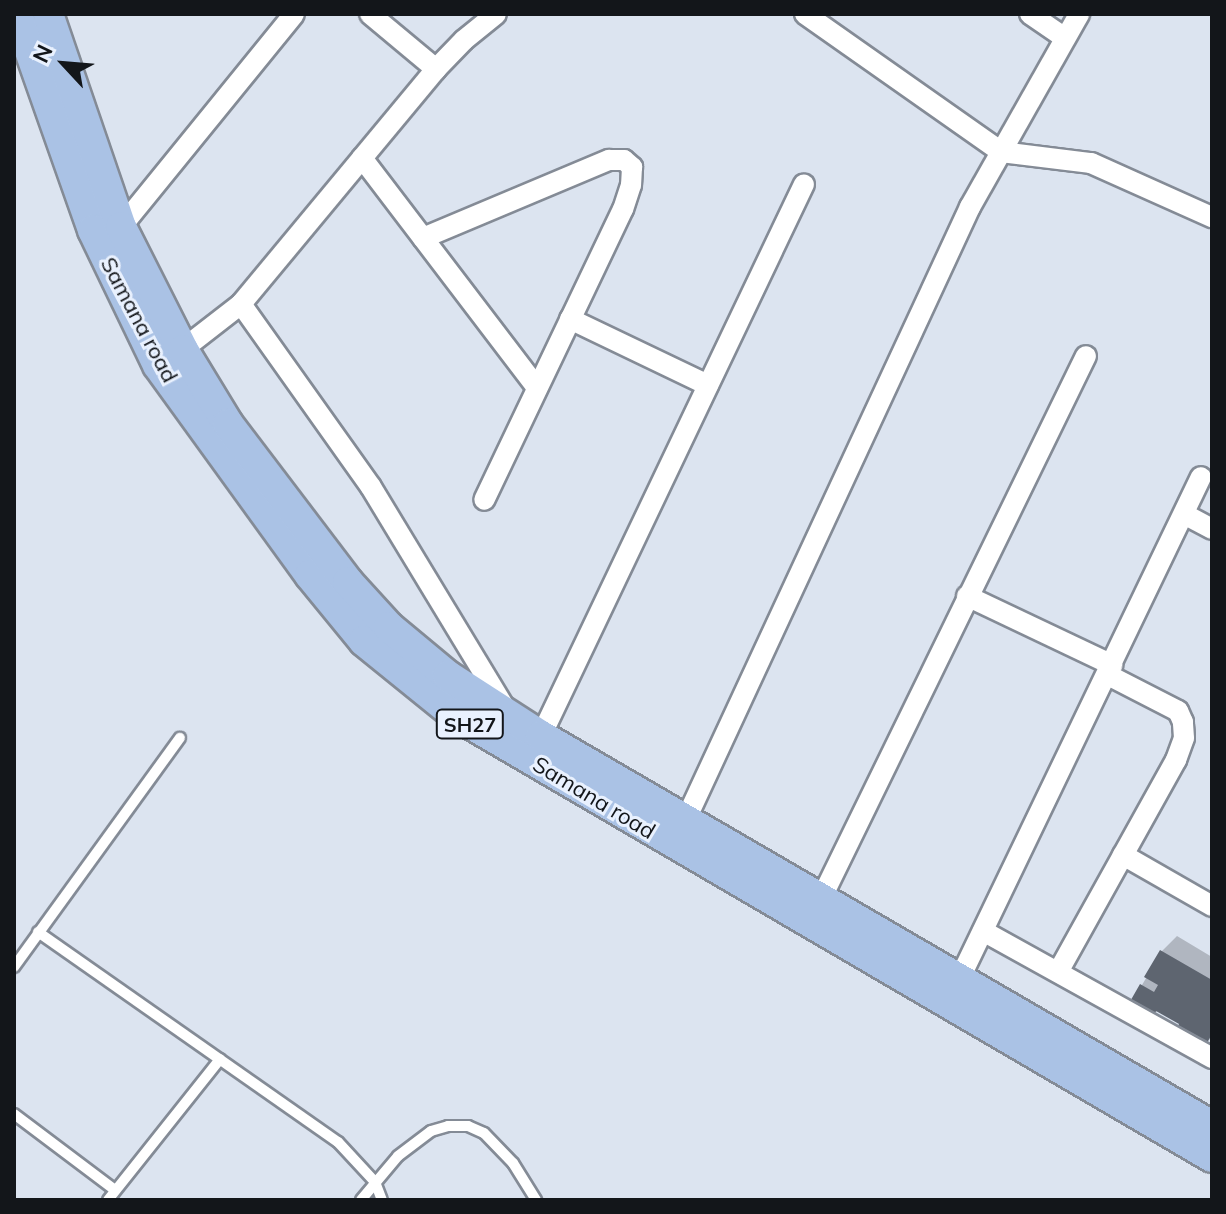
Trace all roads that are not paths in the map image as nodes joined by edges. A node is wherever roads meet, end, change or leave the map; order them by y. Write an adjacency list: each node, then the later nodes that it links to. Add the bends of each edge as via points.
1 (17, 14): 20 (main road, Samana road / SH27, via 93,230)
2 (48, 14): 15 (main road, Samana road / SH27)
3 (294, 14): 15 (street)
4 (370, 14): 10 (street)
5 (496, 14): 10 (street)
6 (805, 14): 11 (street)
7 (1030, 14): 9 (street)
8 (1079, 14): 9 (street)
9 (1065, 38): 11 (street)
10 (436, 69): 12 (street)
11 (1001, 152): 14 (street, via 1091,163); 32 (street, via 963,221)
12 (362, 158): 16 (street); 17 (street)
13 (804, 184): 21 (street)
14 (1212, 217)
15 (121, 227): 20 (main road, Samana road / SH27)
16 (423, 238): 18 (street, via 609,160 624,160 632,167 631,185); 22 (street)
17 (241, 304): 20 (street); 29 (street, via 371,487)
18 (570, 319): 21 (street); 22 (street)
19 (1086, 356): 27 (street)
20 (170, 358): 29 (main road, Samana road / SH27, via 389,627 448,676); 32 (main road, Samana road / SH27, via 284,540 364,641 454,714)
21 (708, 385): 30 (street)
22 (537, 388): 24 (street)
23 (1201, 477): 25 (street)
24 (484, 500)
25 (1184, 514): 26 (street); 28 (street)
26 (1212, 529)
27 (967, 596): 28 (street); 34 (street)
28 (1110, 670): 33 (street, via 1178,711 1183,722 1176,760); 36 (street)
29 (510, 717): 30 (main road, Samana road / SH27)
30 (541, 736): 32 (main road, Samana road / SH27)
31 (180, 738): 37 (lane)
32 (680, 832): 34 (main road, Samana road / SH27); 45 (main road, Samana road / SH27)
33 (1123, 855): 35 (street); 39 (street)
34 (821, 899): 40 (main road, Samana road / SH27)
35 (1212, 906)
36 (983, 931): 39 (street); 40 (street)
37 (38, 932): 38 (lane); 42 (lane)
38 (14, 967)
39 (1058, 972): 41 (street)
40 (959, 980): 44 (main road, Samana road / SH27)
41 (1211, 1055)
42 (220, 1059): 46 (lane, via 338,1142); 47 (lane)
43 (14, 1114): 47 (lane)
44 (1212, 1126)
45 (1212, 1157)
46 (375, 1182): 49 (lane); 50 (lane); 51 (lane, via 431,1131 468,1126 498,1145)
47 (115, 1190): 48 (lane)
48 (108, 1200)
49 (361, 1200)
50 (382, 1200)
51 (536, 1200)

